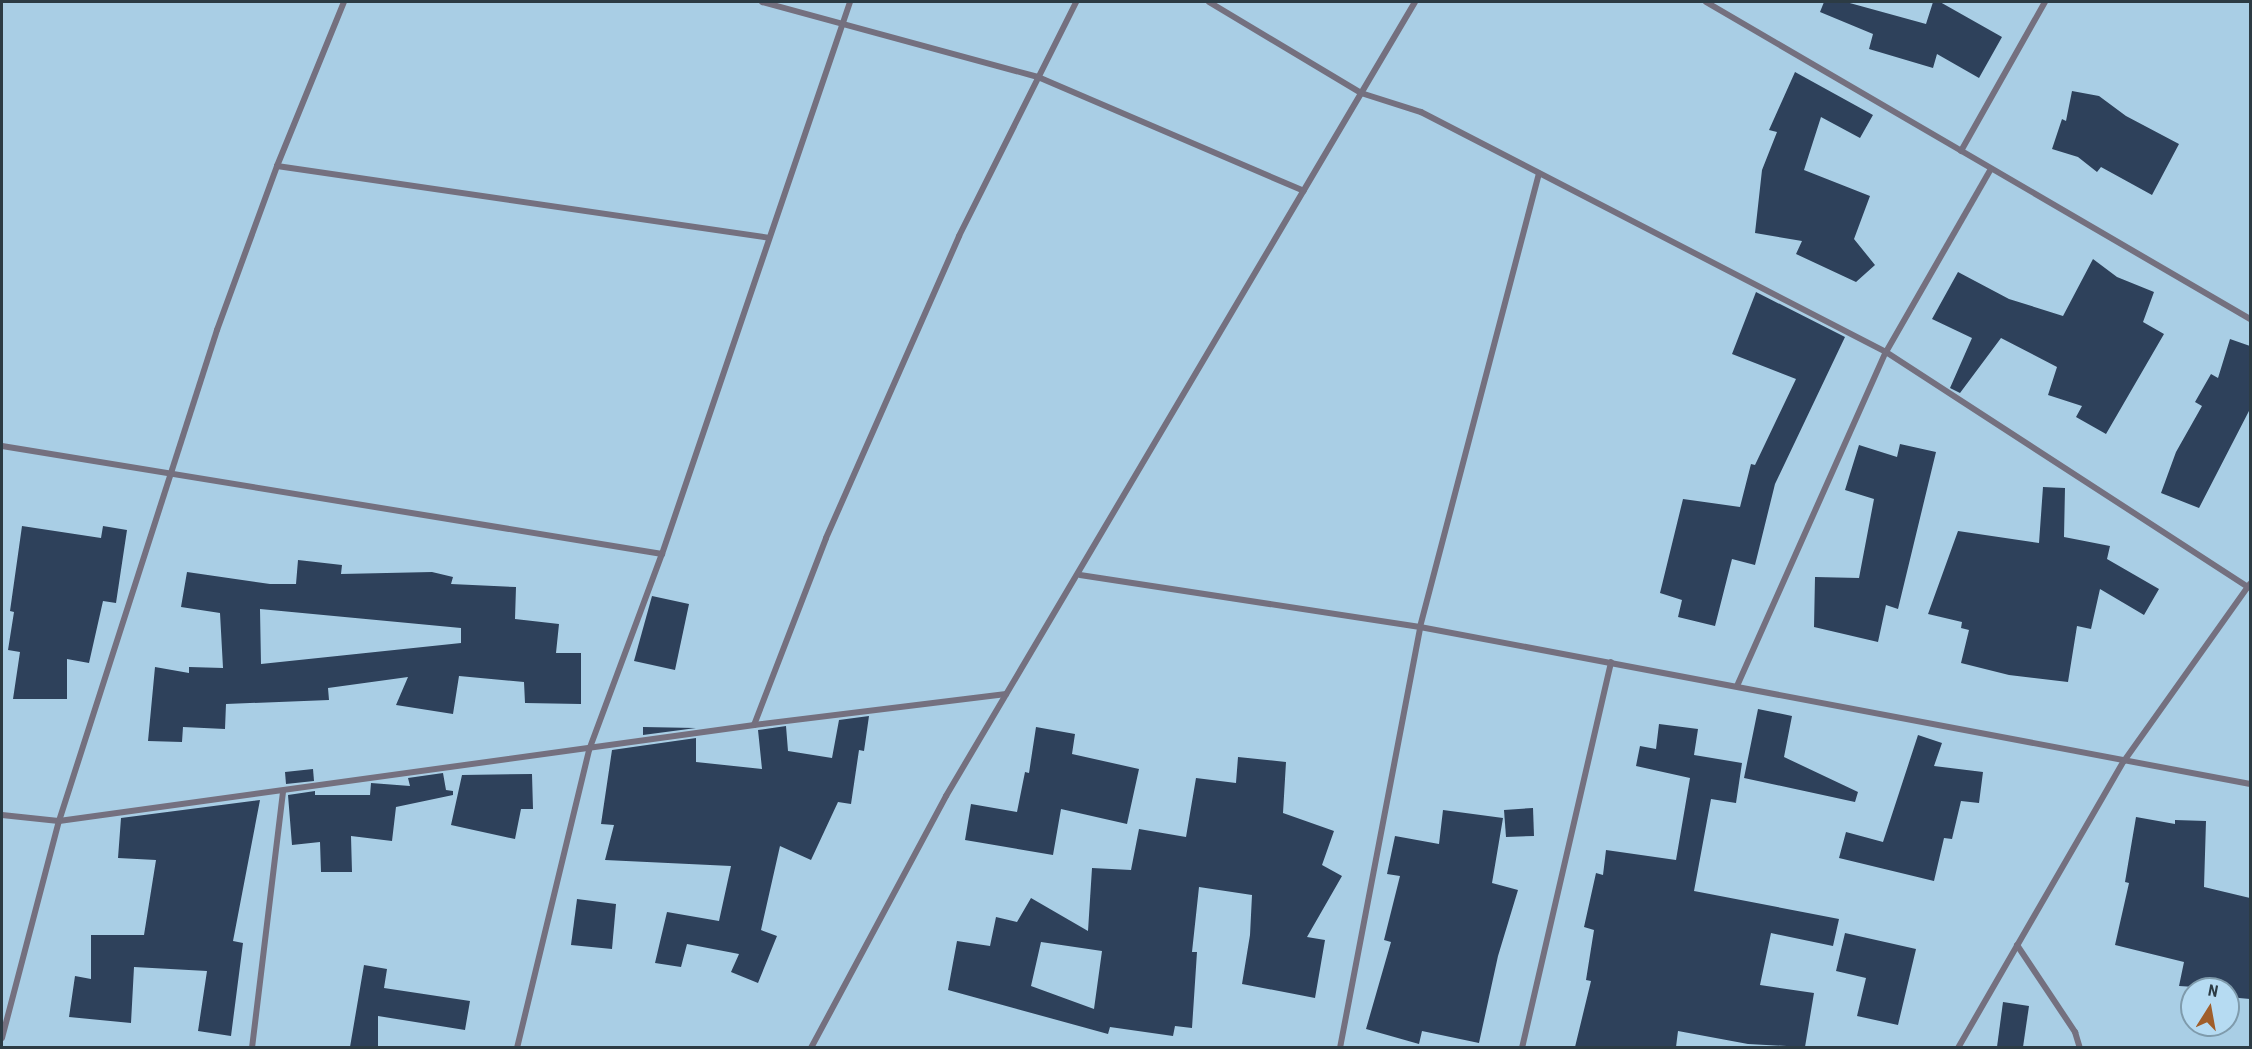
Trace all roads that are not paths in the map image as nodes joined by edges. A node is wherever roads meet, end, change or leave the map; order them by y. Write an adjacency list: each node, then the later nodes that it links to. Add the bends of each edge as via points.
1 (344, 2): 13 (street)
2 (762, 2): 9 (street)
3 (850, 2): 9 (street)
4 (1076, 2): 10 (street)
5 (1209, 2): 11 (street)
6 (1415, 2): 11 (street)
7 (1706, 2): 12 (street)
8 (2045, 2): 12 (street)
9 (841, 23): 10 (street); 17 (street)
10 (1038, 77): 16 (street); 29 (street, via 959,236 874,428 826,538)
11 (1361, 93): 15 (street, via 1421,112); 16 (street)
12 (1961, 151): 14 (street)
13 (277, 166): 17 (street); 21 (street, via 217,330)
14 (1991, 168): 18 (street); 19 (street)
15 (1539, 173): 19 (street); 25 (street)
16 (1304, 191): 23 (street)
17 (768, 238): 22 (street)
18 (2250, 319)
19 (1886, 352): 24 (street); 27 (street)
20 (2, 446): 21 (street)
21 (172, 476): 22 (street); 35 (street)
22 (662, 554): 30 (street)
23 (1080, 575): 25 (street); 28 (street)
24 (2249, 585): 31 (street)
25 (1420, 627): 26 (street); 41 (street)
26 (1611, 662): 27 (street); 42 (street)
27 (1737, 686): 31 (street)
28 (1006, 694): 29 (street); 40 (street)
29 (754, 725): 30 (street)
30 (589, 750): 33 (street); 39 (street)
31 (2124, 761): 32 (street); 36 (street)
32 (2250, 784)
33 (282, 792): 35 (street); 38 (street)
34 (2, 815): 35 (street)
35 (59, 821): 37 (street)
36 (2017, 945): 43 (street); 44 (street, via 2075,1032)
37 (2, 1038)
38 (252, 1047)
39 (517, 1047)
40 (811, 1047)
41 (1340, 1047)
42 (1522, 1047)
43 (1958, 1047)
44 (2080, 1047)

